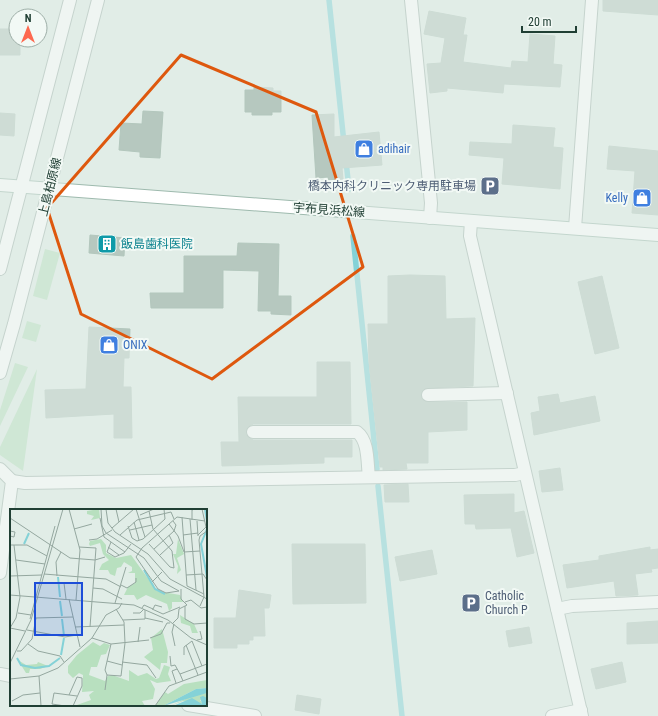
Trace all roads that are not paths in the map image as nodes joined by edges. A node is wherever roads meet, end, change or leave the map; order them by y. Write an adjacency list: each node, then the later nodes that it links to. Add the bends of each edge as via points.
1 (70, 0): 6 (street)
2 (98, 0): 7 (street, 上島柏原線)
3 (410, 0): 8 (street, via 431,203)
4 (592, 0): 10 (street)
5 (0, 185): 6 (street, 宇布見浜松線)
6 (21, 186): 7 (street, 宇布見浜松線); 12 (street)
7 (50, 188): 8 (street, 宇布見浜松線); 13 (street, 上島柏原線)
8 (430, 218): 9 (street, 宇布見浜松線)
9 (471, 220): 10 (street, 宇布見浜松線); 14 (street, via 470,236)
10 (575, 228): 11 (street, 宇布見浜松線)
11 (658, 235)
12 (0, 269)
13 (0, 373)
14 (507, 394): 15 (street); 18 (street)
15 (428, 395)
16 (253, 432): 19 (street, via 357,432 365,442)
17 (0, 469): 20 (street)
18 (525, 473): 19 (street); 23 (street)
19 (368, 477): 20 (street, via 25,483)
20 (12, 481): 21 (street)
21 (0, 573)
22 (658, 602): 23 (street)
23 (557, 609): 27 (street)
24 (0, 674): 25 (street)
25 (10, 676)
26 (194, 706): 28 (street)
27 (581, 713): 29 (street)
28 (256, 716)
29 (552, 716)

